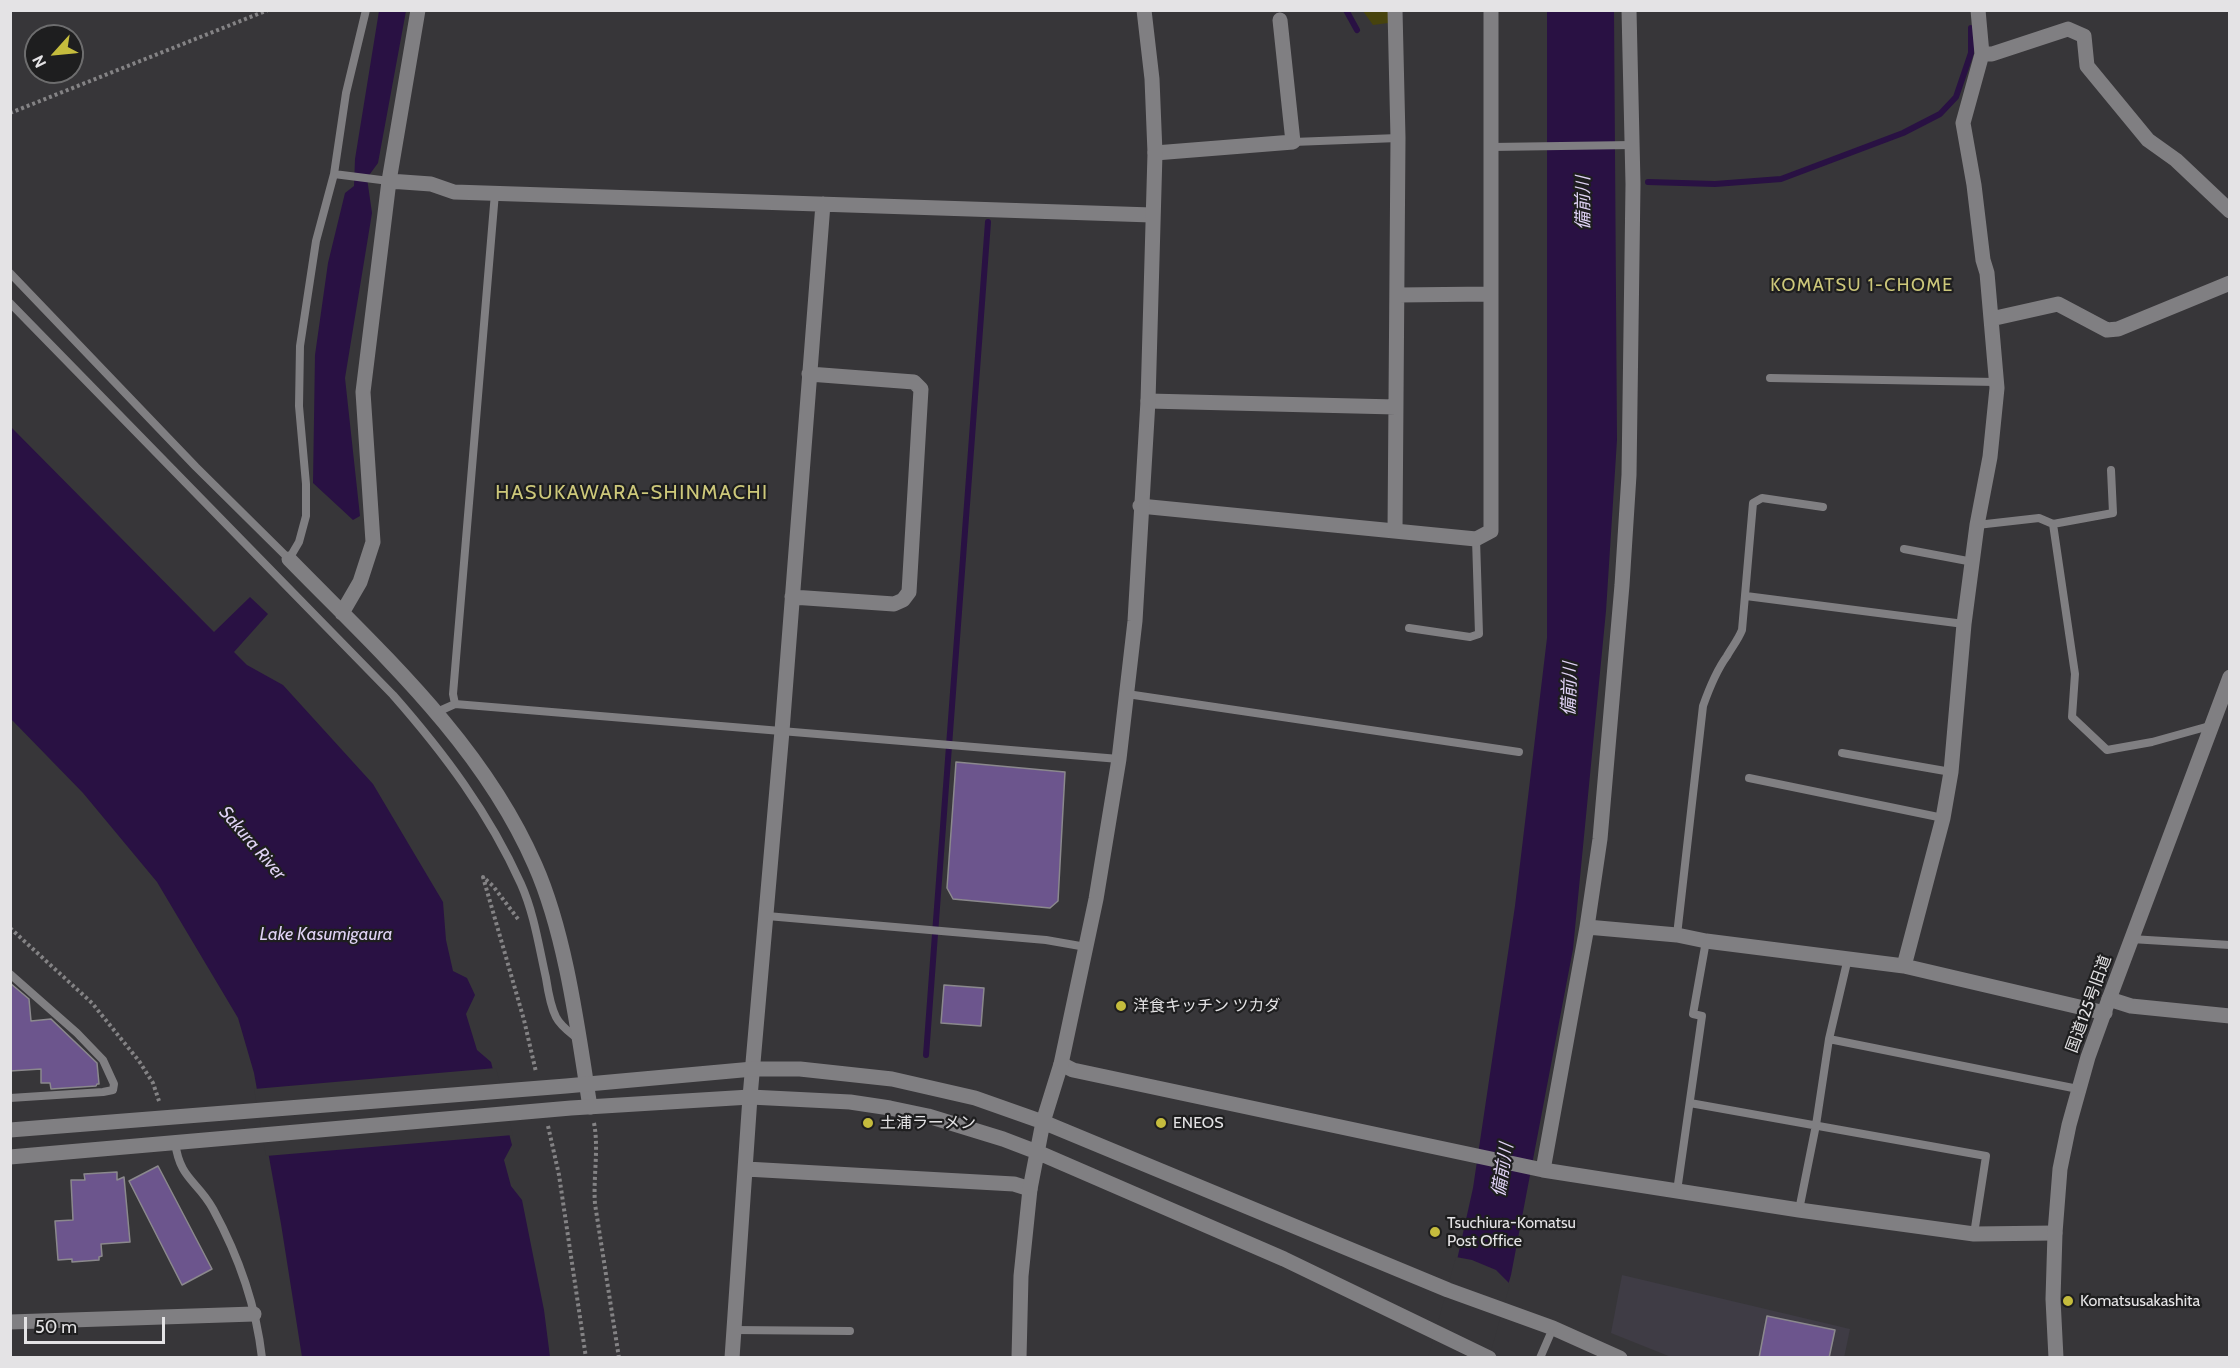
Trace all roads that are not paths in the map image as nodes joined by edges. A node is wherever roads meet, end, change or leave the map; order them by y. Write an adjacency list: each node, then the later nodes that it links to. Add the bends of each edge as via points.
1 (366, 10): 15 (lane, via 346,93)
2 (418, 10): 16 (street)
3 (1144, 10): 14 (street)
4 (1395, 10): 10 (street)
5 (1491, 10): 13 (street)
6 (1629, 10): 12 (street)
7 (1978, 10): 9 (street)
8 (1280, 20): 11 (street)
9 (1982, 54): 19 (street, via 2068,29 2084,36 2087,66 2148,140 2176,160); 26 (street, via 1963,123)
10 (1398, 138): 11 (lane); 24 (street)
11 (1293, 142): 14 (street)
12 (1628, 145): 13 (lane); 60 (street, via 1629,475 1612,717)
13 (1491, 147): 23 (street)
14 (1155, 153): 20 (street)
15 (334, 174): 16 (lane); 40 (lane, via 316,241 300,346 299,406 306,516 299,542)
16 (383, 180): 17 (street, via 431,184 454,192); 44 (street, via 363,392 373,542 360,582)
17 (495, 193): 18 (street); 49 (lane)
18 (823, 204): 20 (street); 27 (street)
19 (2229, 211)
20 (1152, 215): 30 (street)
21 (10, 273): 40 (lane)
22 (2229, 283): 26 (street, via 2107,330 2058,304)
23 (1491, 294): 24 (street); 38 (street, via 1491,531)
24 (1398, 295): 31 (street)
25 (10, 303): 72 (lane, via 393,695 436,746 479,805 523,887 557,1020)
26 (1991, 319): 29 (street)
27 (809, 374): 43 (street); 43 (street, via 914,382 921,389 909,592 894,604)
28 (1770, 378): 29 (lane)
29 (1996, 382): 36 (street, via 1990,457)
30 (1148, 401): 31 (street); 33 (street)
31 (1396, 407): 37 (street)
32 (2111, 470): 35 (lane, via 2113,513)
33 (1140, 506): 37 (street); 48 (street, via 1135,621)
34 (1823, 507): 42 (lane, via 1762,498 1753,503)
35 (2053, 524): 36 (lane, via 2038,518); 51 (lane, via 2075,674 2072,717 2107,750)
36 (1977, 525): 41 (street)
37 (1395, 531): 38 (street)
38 (1476, 539): 46 (lane, via 1479,634 1470,637)
39 (1904, 549): 41 (lane)
40 (289, 559): 44 (street)
41 (1973, 562): 45 (street)
42 (1746, 596): 45 (lane); 61 (lane, via 1738,641 1703,706)
43 (792, 597): 52 (street)
44 (342, 613): 50 (street)
45 (1964, 624): 56 (street)
46 (1409, 628)
47 (2229, 677): 51 (street, 国道125号旧道)
48 (1126, 694): 53 (lane); 55 (street)
49 (454, 704): 50 (lane); 52 (lane)
50 (437, 712): 72 (street, via 486,776 536,866 561,951)
51 (2212, 725): 62 (street, 国道125号旧道)
52 (782, 731): 55 (lane); 59 (street)
53 (1519, 752)
54 (1842, 753): 56 (lane)
55 (1119, 759): 65 (street)
56 (1951, 772): 58 (street)
57 (1749, 778): 58 (lane)
58 (1943, 818): 67 (street)
59 (766, 916): 65 (lane, via 1046,940); 74 (street)
60 (1587, 927): 61 (street); 87 (street)
61 (1677, 935): 63 (street)
62 (2131, 939): 64 (lane); 69 (street, 国道125号旧道)
63 (1706, 941): 66 (street); 79 (lane, via 1693,1014 1702,1016)
64 (2229, 945)
65 (1086, 947): 73 (street)
66 (1848, 958): 67 (street); 71 (lane)
67 (1904, 966): 69 (street)
68 (10, 974): 78 (lane, via 103,1060 114,1084 112,1090 103,1092)
69 (2107, 1006): 70 (street); 76 (street, 国道125号旧道)
70 (2229, 1016)
71 (1829, 1039): 76 (lane); 82 (lane)
72 (579, 1040): 75 (street)
73 (1061, 1064): 81 (street); 87 (street, via 1073,1070)
74 (753, 1069): 75 (street); 77 (street); 81 (street, via 800,1069 892,1079 975,1098)
75 (586, 1084): 80 (street); 83 (street)
76 (2078, 1089): 92 (street, 国道125号旧道, via 2060,1169)
77 (750, 1097): 80 (street); 85 (street, via 890,1108); 88 (street)
78 (10, 1098)
79 (1690, 1103): 82 (lane); 90 (lane)
80 (590, 1107): 84 (street)
81 (1043, 1122): 85 (street); 96 (street, via 1448,1290)
82 (1816, 1125): 91 (lane); 93 (lane, via 1986,1156)
83 (10, 1130)
84 (180, 1141): 86 (street); 94 (lane, via 177,1158 182,1171 224,1228)
85 (1037, 1152): 89 (street); 99 (street, via 1284,1259)
86 (10, 1157)
87 (1539, 1168): 90 (street)
88 (746, 1169): 89 (street, via 1014,1184); 97 (street)
89 (1030, 1189): 102 (street, via 1021,1276)
90 (1677, 1191): 91 (street)
91 (1800, 1210): 93 (street)
92 (2055, 1233): 93 (street); 105 (street, 国道125号旧道)
93 (1974, 1234)
94 (254, 1314): 95 (street); 100 (lane)
95 (10, 1322)
96 (1553, 1328): 103 (lane); 104 (street)
97 (734, 1330): 98 (lane); 101 (street)
98 (850, 1331)
99 (1489, 1357)
100 (262, 1358)
101 (732, 1358)
102 (1019, 1358)
103 (1540, 1358)
104 (1620, 1358)
105 (2056, 1358)

